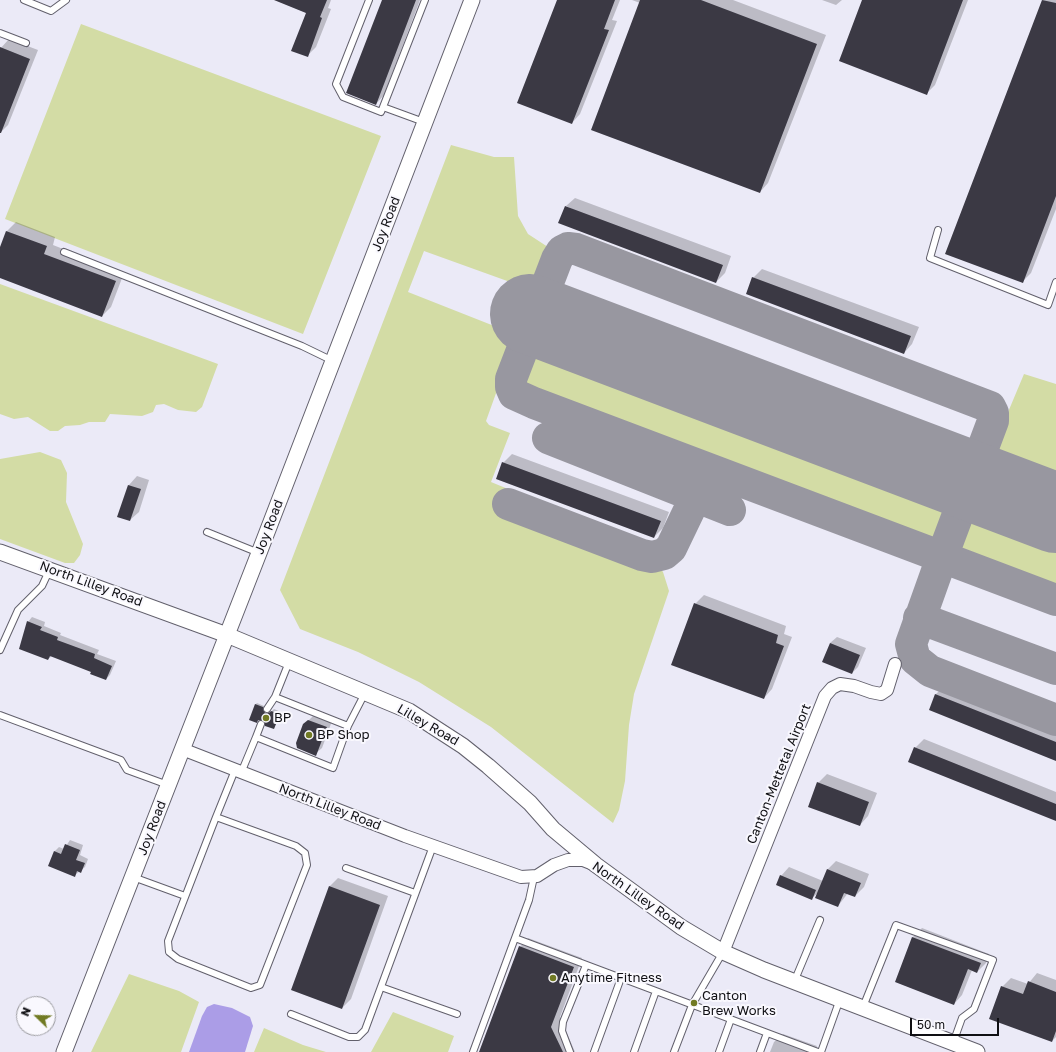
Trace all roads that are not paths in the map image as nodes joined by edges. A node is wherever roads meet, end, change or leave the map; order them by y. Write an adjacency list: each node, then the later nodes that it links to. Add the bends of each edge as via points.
1 (24, 0): 2 (lane, via 51,11)
2 (66, 0)
3 (369, 0): 8 (lane, via 336,84 344,97 381,112)
4 (425, 0): 8 (lane)
5 (472, 0): 9 (street, Joy Road)
6 (0, 33): 7 (lane)
7 (26, 43)
8 (383, 107): 9 (lane)
9 (425, 122): 13 (street, Joy Road)
10 (938, 230): 12 (lane, via 930,258 1048,305)
11 (64, 252): 13 (lane, via 295,343)
12 (1056, 282)
13 (333, 361): 16 (street, Joy Road)
14 (207, 532): 16 (lane)
15 (0, 552): 17 (street, North Lilley Road)
16 (259, 553): 18 (street, Joy Road)
17 (49, 569): 18 (street, North Lilley Road); 19 (lane, via 42,586 18,610)
18 (227, 635): 20 (street, Lilley Road); 29 (street, Joy Road)
19 (0, 650)
20 (288, 662): 22 (street, Lilley Road); 23 (lane)
21 (896, 664): 42 (street, Canton-Mettetal Airport, via 886,690 881,694 840,684 825,696)
22 (365, 692): 27 (lane); 34 (street, Lilley Road, via 409,711 463,746 530,803 553,829)
23 (274, 697): 24 (lane); 27 (lane)
24 (267, 709)
25 (0, 715): 31 (lane, via 121,760 127,770)
26 (261, 724): 28 (lane)
27 (348, 726): 28 (lane, via 333,768)
28 (256, 737): 30 (lane)
29 (182, 749): 30 (street, North Lilley Road); 31 (street, Joy Road)
30 (238, 771): 32 (lane); 33 (street, North Lilley Road)
31 (168, 785): 36 (street, Joy Road)
32 (216, 817): 39 (lane); 39 (lane, via 296,846 305,853 307,865 260,985 251,988 178,959 169,952 168,941)
33 (433, 846): 37 (street, North Lilley Road, via 521,877); 38 (lane)
34 (596, 865): 37 (street, North Lilley Road, via 583,860 568,860 554,864); 42 (street, North Lilley Road, via 658,912)
35 (346, 868): 38 (lane)
36 (133, 877): 39 (lane); 56 (street, Joy Road)
37 (534, 877): 41 (lane, via 529,900)
38 (415, 893): 46 (lane)
39 (185, 896)
40 (820, 920): 45 (lane)
41 (515, 938): 43 (lane); 57 (lane)
42 (723, 952): 45 (street, North Lilley Road); 49 (lane)
43 (586, 965): 44 (lane); 58 (lane, via 563,1022 562,1031)
44 (621, 978): 47 (lane); 59 (lane)
45 (794, 982): 48 (street, North Lilley Road)
46 (381, 987): 51 (lane, via 365,1030 358,1037 349,1037); 52 (lane)
47 (656, 991): 49 (lane); 60 (lane)
48 (840, 999): 50 (street, North Lilley Road); 64 (lane)
49 (692, 1005): 53 (lane); 61 (lane)
50 (863, 1008): 55 (street, North Lilley Road); 55 (lane, via 896,925 993,960 974,1009 962,1018)
51 (291, 1014)
52 (458, 1014)
53 (732, 1019): 54 (lane); 62 (lane)
54 (767, 1033): 63 (lane); 64 (lane)
55 (953, 1043): 65 (street, North Lilley Road)
56 (64, 1052)
57 (473, 1052)
58 (570, 1052)
59 (594, 1052)
60 (634, 1052)
61 (674, 1052)
62 (719, 1052)
63 (760, 1052)
64 (820, 1052)
65 (977, 1052)

